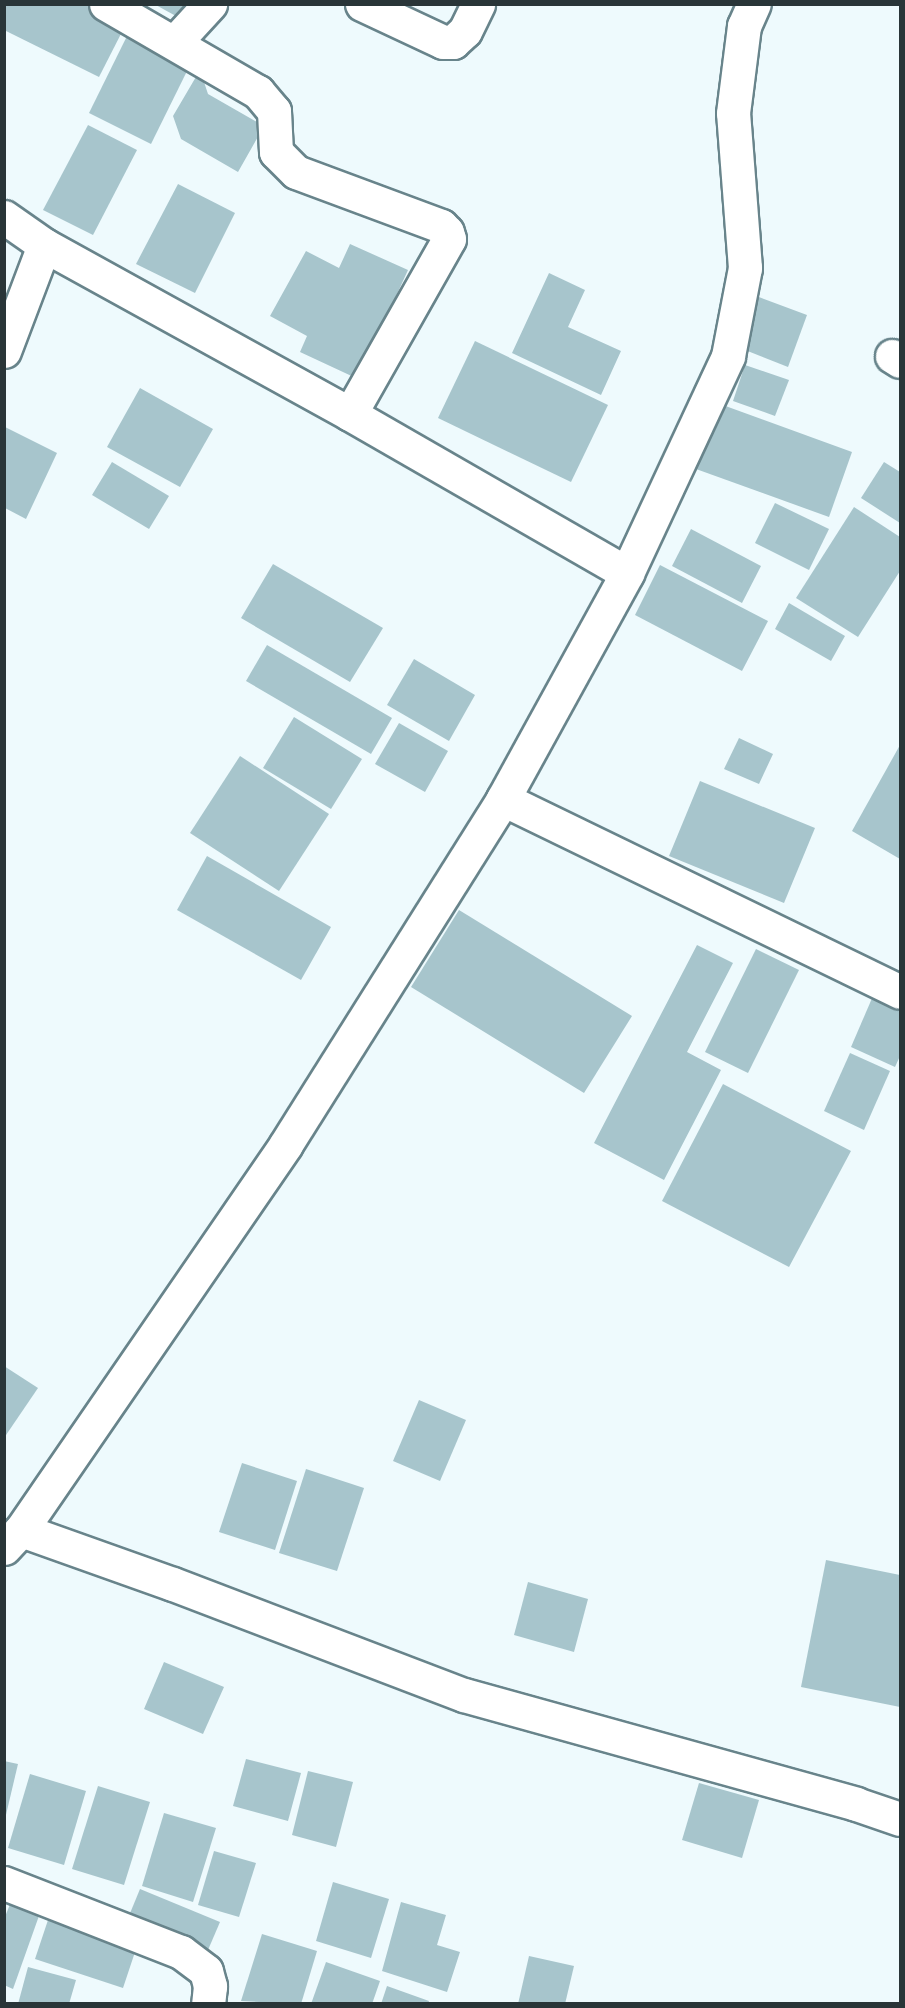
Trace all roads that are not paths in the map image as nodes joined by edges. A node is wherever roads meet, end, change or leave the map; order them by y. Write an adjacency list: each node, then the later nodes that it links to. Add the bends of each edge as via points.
1 (106, 4): 6 (street)
2 (210, 4): 6 (street)
3 (362, 4): 4 (street, via 443,42 453,42 465,32)
4 (478, 4)
5 (754, 4): 11 (street, via 744,26 733,113 745,268 728,356)
6 (175, 42): 10 (street, via 267,101 274,111 276,152 296,172 441,226 447,232 449,239)
7 (4, 217): 8 (street)
8 (44, 245): 9 (street); 10 (street)
9 (4, 351)
10 (350, 414): 11 (street)
11 (627, 573): 12 (street)
12 (503, 799): 13 (street); 14 (street, via 286,1144)
13 (900, 992)
14 (13, 1539): 15 (street, via 172,1584 464,1695)
15 (900, 1819)
16 (4, 1883): 17 (street, via 181,1952 206,1971 210,1986)
17 (208, 2004)

